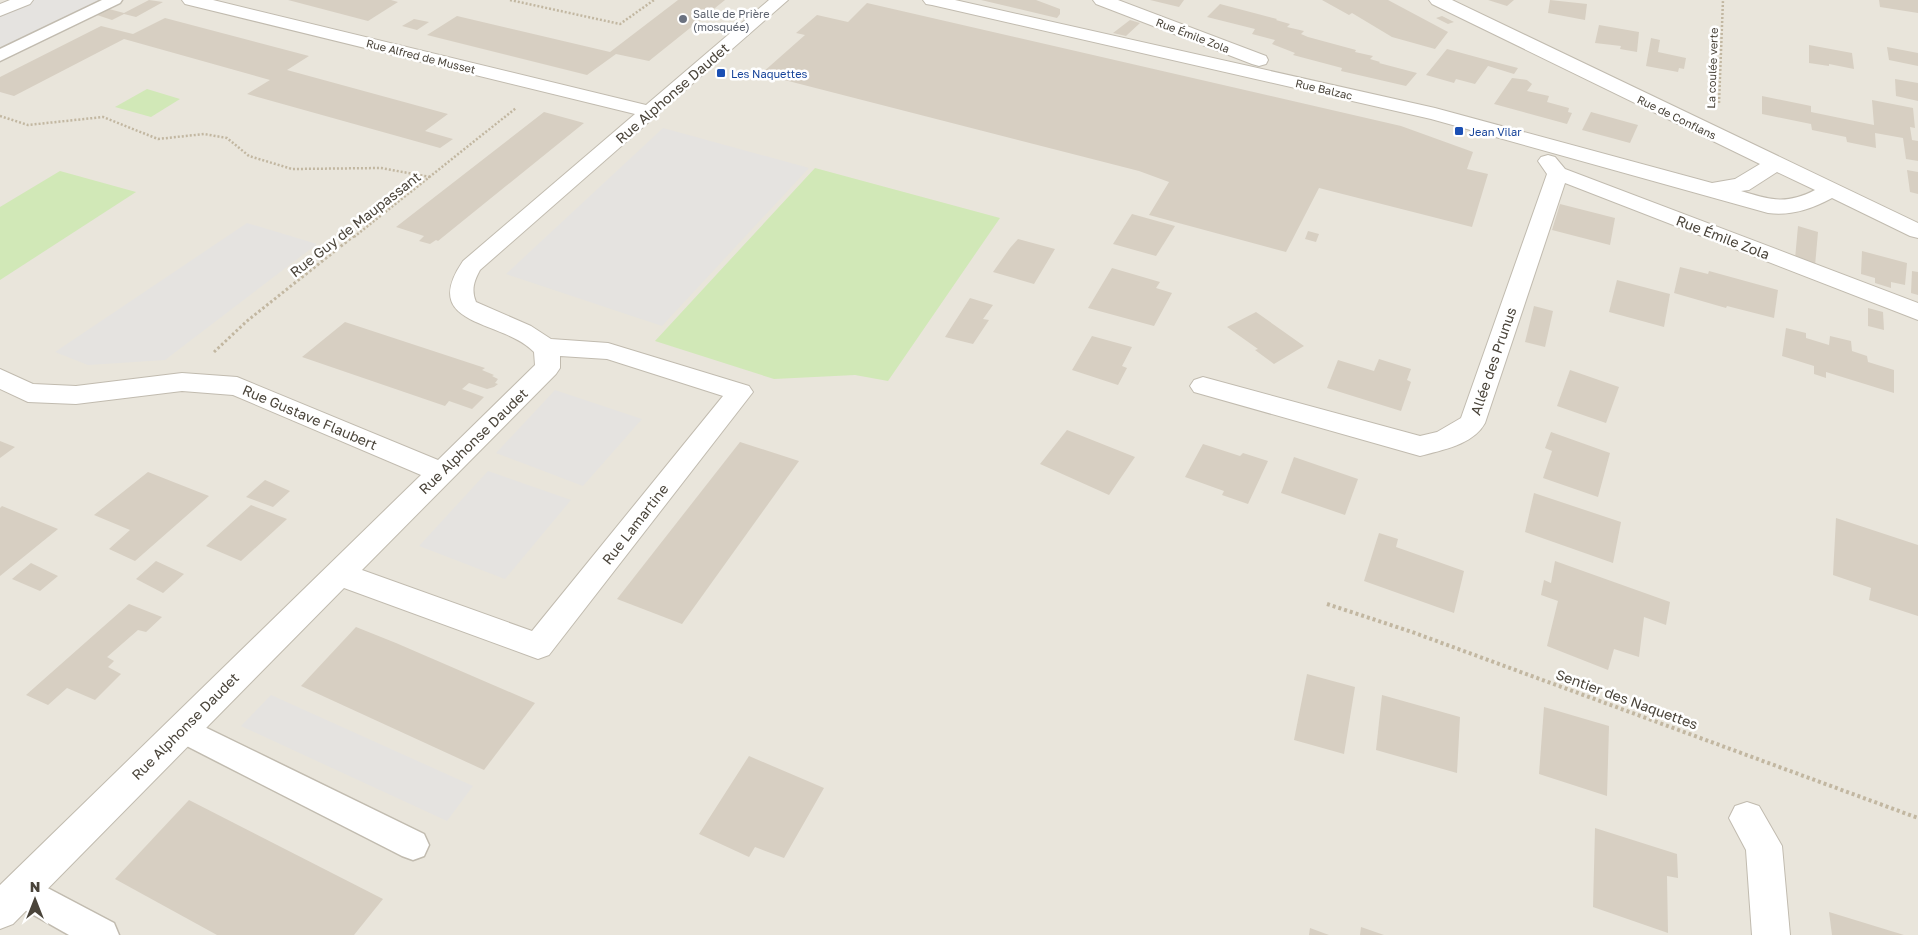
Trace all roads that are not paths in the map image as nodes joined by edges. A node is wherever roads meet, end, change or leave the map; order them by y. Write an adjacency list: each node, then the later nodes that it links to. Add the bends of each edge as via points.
1 (24, 0): 8 (street)
2 (114, 0): 9 (lane)
3 (192, 0): 11 (street, Rue Alfred de Musset)
4 (779, 0): 11 (street, Rue Alphonse Daudet)
5 (932, 0): 10 (street, Rue Balzac)
6 (1102, 0): 10 (street, Rue Émile Zola, via 1269,64 1273,70)
7 (1438, 0): 13 (street, Rue de Conflans)
8 (0, 11)
9 (0, 56)
10 (1272, 77): 12 (street, Rue Balzac, via 1435,114)
11 (650, 112): 19 (street, Rue Alphonse Daudet, via 471,266 460,285 460,297 466,307 532,337)
12 (1552, 145): 14 (street, via 1548,160); 15 (street, Rue Balzac)
13 (1776, 164): 15 (street, Rue Balzac, via 1741,185); 16 (street, Rue de Conflans)
14 (1558, 173): 18 (street, Rue Émile Zola); 21 (street, Allée des Prunus, via 1472,423 1445,440 1420,446)
15 (1712, 189): 16 (street, Rue Balzac, via 1784,208 1810,202)
16 (1831, 190): 17 (street, Rue de Conflans)
17 (1918, 231)
18 (1918, 312)
19 (546, 347): 22 (street, Rue Alphonse Daudet, via 549,357 547,368); 23 (street, Rue Lamartine, via 608,351 740,392 538,646)
20 (0, 378): 22 (street, Rue Gustave Flaubert, via 28,393 76,395 182,382 237,386)
21 (1203, 386)
22 (440, 472): 23 (street, Rue Alphonse Daudet)
23 (338, 574): 24 (street, Rue Alphonse Daudet)
24 (182, 729): 26 (lane); 27 (street, Rue Alphonse Daudet)
25 (1747, 818): 29 (street, via 1764,846)
26 (413, 845)
27 (10, 901): 28 (lane)
28 (102, 935)
29 (1770, 935)

